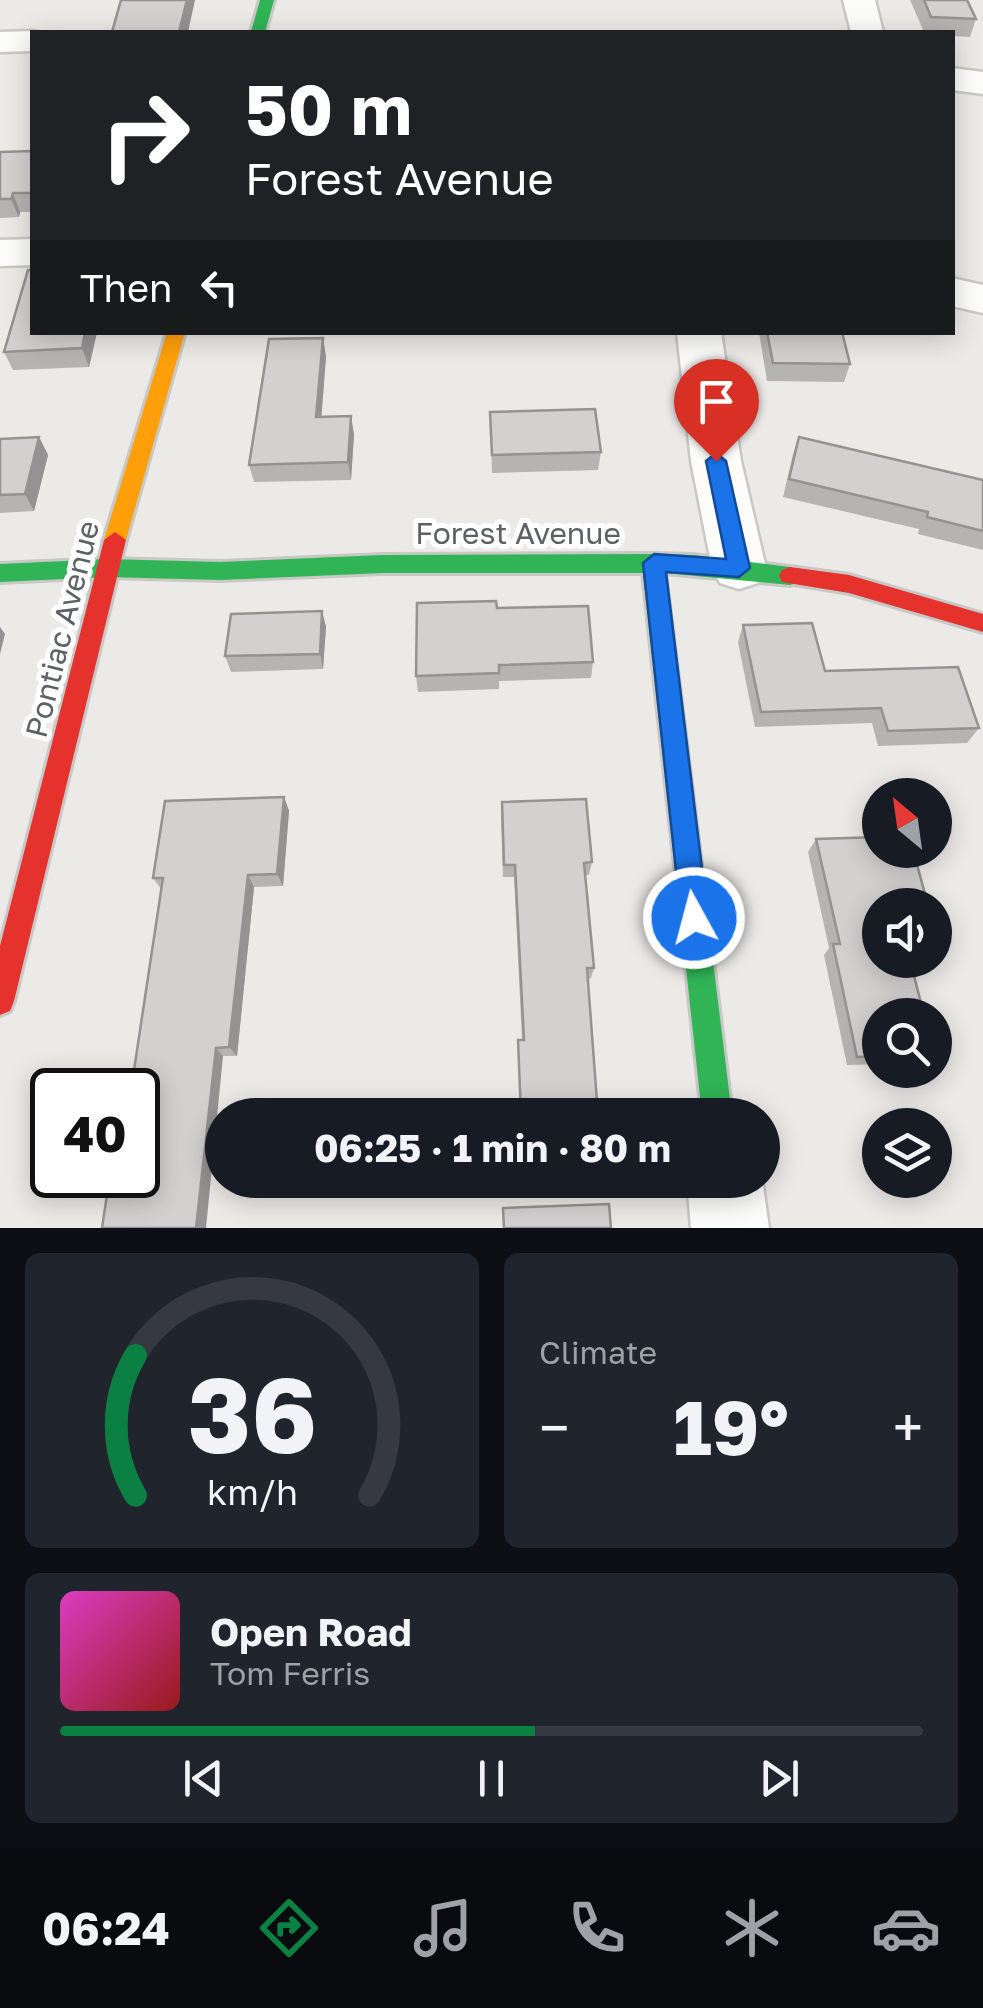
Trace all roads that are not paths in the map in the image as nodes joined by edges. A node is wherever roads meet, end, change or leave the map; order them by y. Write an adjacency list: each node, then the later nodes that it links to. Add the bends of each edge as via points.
1 (266, 0): 3 (street)
2 (859, 0): 4 (street)
3 (258, 30)
4 (866, 30)
5 (30, 41): 6 (street)
6 (0, 42)
7 (955, 79): 8 (street)
8 (983, 83)
9 (30, 252): 10 (street)
10 (0, 253)
11 (955, 293): 12 (street)
12 (983, 299)
13 (175, 335): 16 (street, Pontiac Avenue)
14 (699, 335): 17 (street)
15 (654, 563): 16 (street, Forest Avenue); 17 (street, Forest Avenue); 21 (street)
16 (107, 568): 18 (street, Forest Avenue); 20 (street, Pontiac Avenue)
17 (739, 568): 19 (street, Forest Avenue, via 849,584)
18 (0, 573)
19 (983, 623)
20 (0, 1001)
21 (715, 1098)
22 (727, 1198): 23 (street)
23 (730, 1228)

